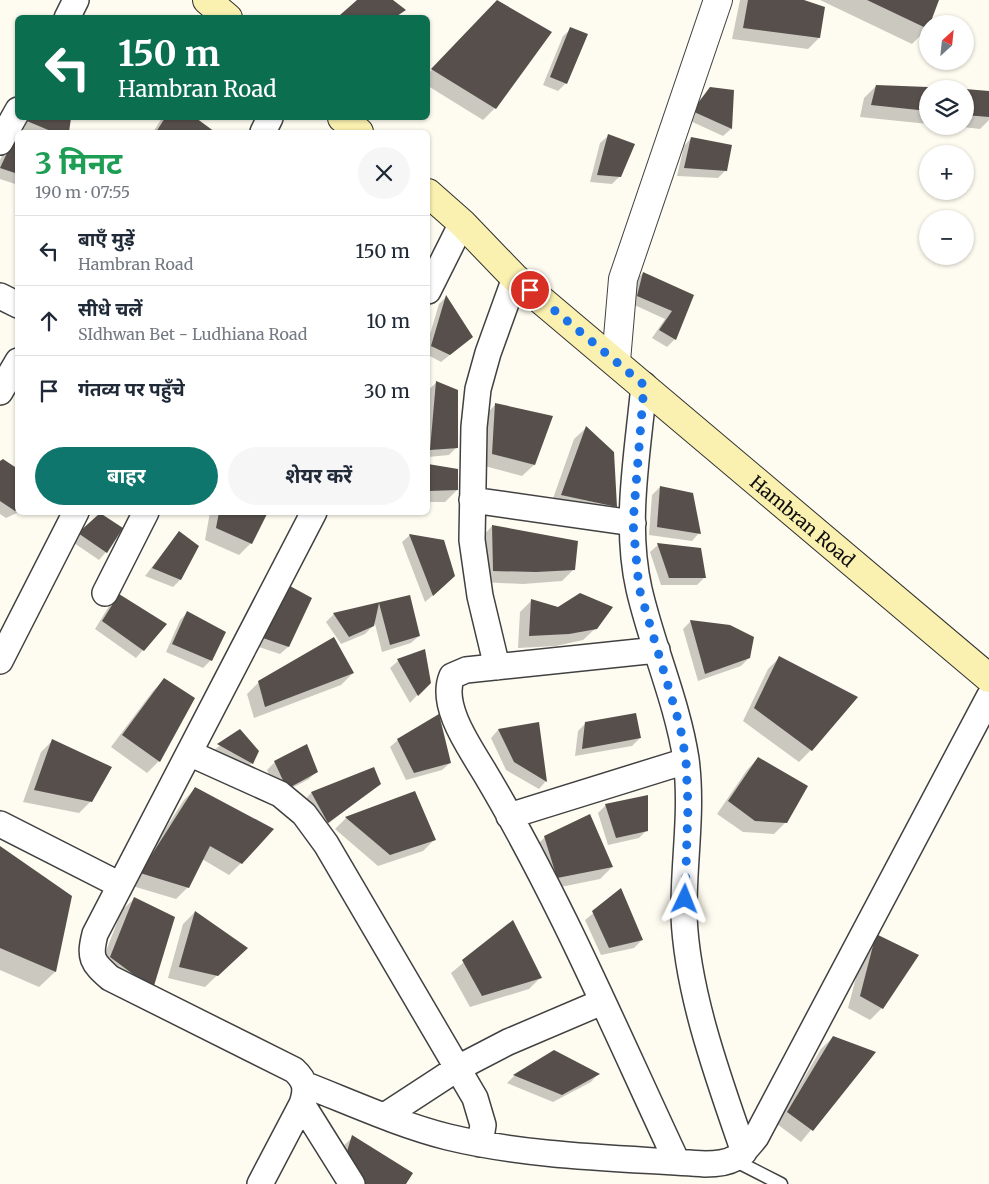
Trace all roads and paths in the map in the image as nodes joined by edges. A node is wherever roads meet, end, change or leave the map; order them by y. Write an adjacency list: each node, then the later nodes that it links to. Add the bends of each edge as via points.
1 (76, 0): 4 (street)
2 (207, 0): 5 (main road)
3 (718, 0): 16 (street, via 623,279)
4 (68, 15)
5 (224, 15)
6 (15, 115): 9 (street)
7 (344, 120): 8 (main road)
8 (357, 130)
9 (0, 142)
10 (430, 195): 11 (main road, Hambran Road)
11 (462, 223): 12 (main road, Hambran Road); 13 (street)
12 (515, 278): 16 (main road, Hambran Road); 20 (street, via 478,389)
13 (430, 287)
14 (0, 296): 15 (street)
15 (15, 304)
16 (616, 361): 18 (main road, Hambran Road)
17 (15, 366): 19 (street)
18 (644, 385): 24 (street); 29 (main road, Hambran Road)
19 (0, 392)
20 (472, 500): 24 (street); 28 (street, via 472,540 480,596)
21 (74, 515): 27 (street)
22 (144, 515): 25 (street)
23 (312, 515): 31 (street)
24 (633, 523): 26 (street, via 639,588)
25 (105, 593)
26 (657, 650): 28 (street); 32 (street, via 680,726)
27 (0, 661)
28 (497, 667): 33 (street, via 456,673 450,681 449,692 459,729)
29 (989, 678)
30 (989, 697): 41 (street, via 761,1128)
31 (189, 753): 35 (street); 37 (street, via 280,794 304,814 326,844)
32 (686, 760): 33 (street); 41 (street, via 688,806 684,917 691,976)
33 (509, 816): 36 (street, via 544,879)
34 (0, 824): 35 (street)
35 (120, 885): 38 (street, via 95,934 91,952 98,967 110,978 294,1070)
36 (602, 1002): 37 (street, via 508,1042); 42 (street)
37 (458, 1068): 39 (street); 40 (street, via 480,1112 483,1125)
38 (304, 1094): 39 (street); 43 (street); 44 (street)
39 (386, 1116): 40 (street)
40 (480, 1144): 42 (street)
41 (739, 1156): 42 (street, via 724,1164); 45 (lane)
42 (677, 1162)
43 (260, 1184)
44 (352, 1184)
45 (781, 1184)

